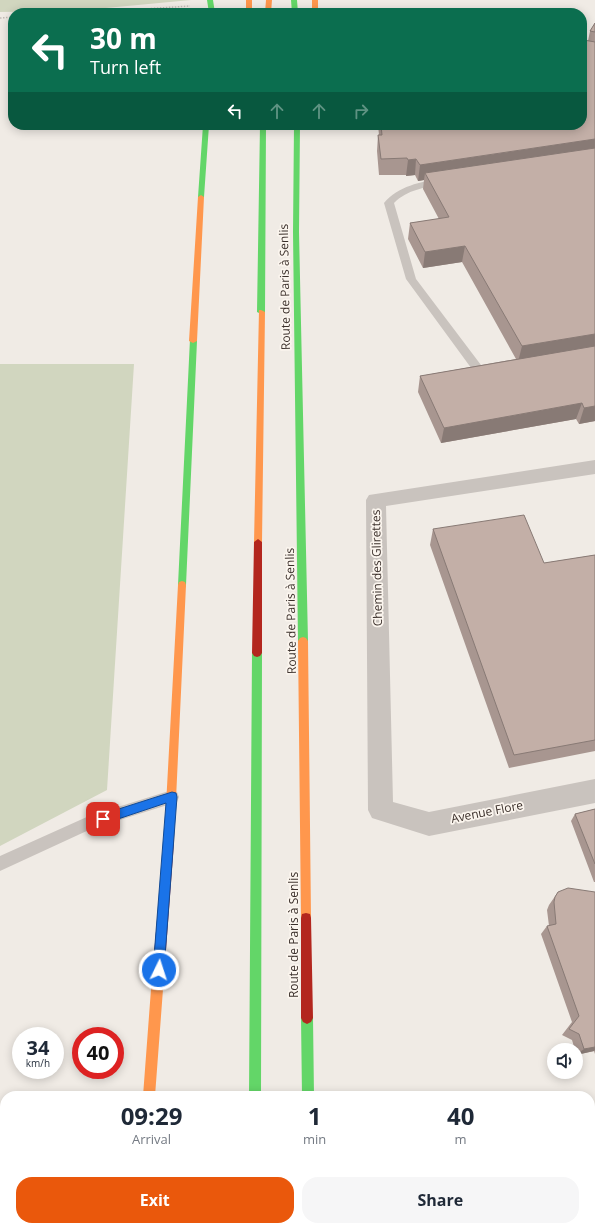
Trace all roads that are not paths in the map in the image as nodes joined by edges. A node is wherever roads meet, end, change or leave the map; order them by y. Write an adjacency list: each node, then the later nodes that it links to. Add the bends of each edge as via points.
1 (206, 130): 8 (main road, via 194,297)
2 (263, 130): 12 (main road, Route de Paris à Senlis)
3 (297, 130): 13 (main road, Route de Paris à Senlis, via 296,232)
4 (448, 180): 5 (lane, via 408,189 396,195 389,203 411,279 481,373)
5 (496, 371)
6 (595, 467): 9 (street, Chemin des Glirettes, via 376,500)
7 (595, 791): 9 (street, Avenue Flore, via 430,824)
8 (172, 797): 10 (lane, via 89,823); 11 (main road)
9 (380, 810)
10 (0, 864)
11 (149, 1091)
12 (255, 1091)
13 (308, 1091)

